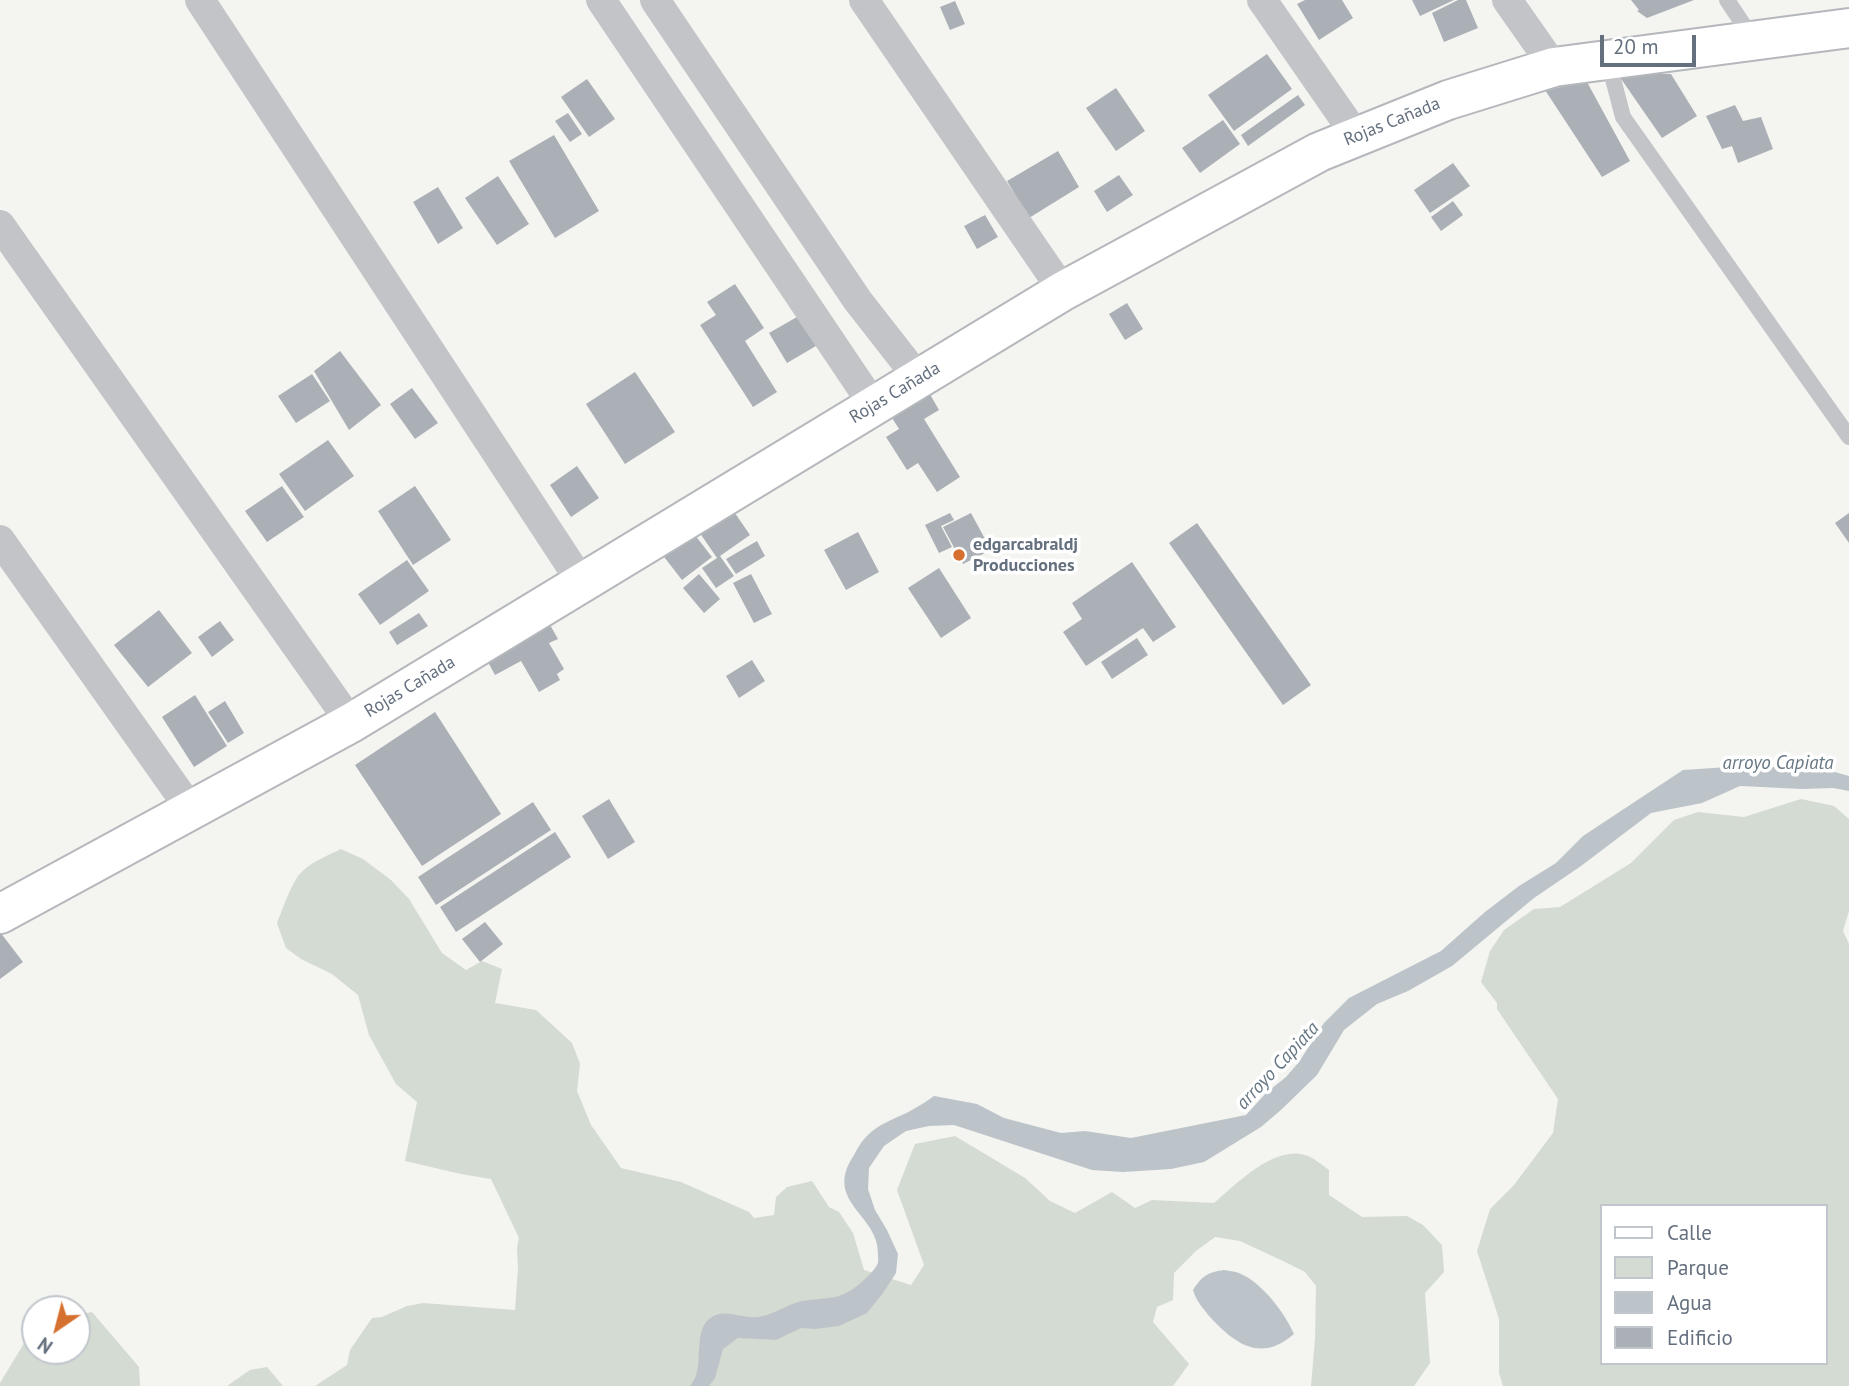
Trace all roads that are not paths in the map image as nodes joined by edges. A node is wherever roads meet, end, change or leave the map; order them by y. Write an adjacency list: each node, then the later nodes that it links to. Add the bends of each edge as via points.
1 (200, 0): 19 (street)
2 (601, 0): 16 (street)
3 (655, 0): 15 (street, via 858,301)
4 (864, 0): 14 (street)
5 (1262, 0): 12 (street)
6 (1507, 0): 11 (street)
7 (1727, 0): 9 (lane)
8 (1849, 28): 9 (main road, Rojas Cañada)
9 (1755, 41): 10 (main road, Rojas Cañada)
10 (1608, 60): 11 (main road, Rojas Cañada); 17 (lane, via 1623,117)
11 (1554, 67): 12 (main road, Rojas Cañada, via 1448,100)
12 (1357, 137): 14 (main road, Rojas Cañada, via 1319,152)
13 (0, 225): 20 (street)
14 (1063, 291): 15 (main road, Rojas Cañada)
15 (919, 379): 16 (main road, Rojas Cañada)
16 (874, 406): 19 (main road, Rojas Cañada)
17 (1849, 437)
18 (0, 540): 21 (street)
19 (582, 583): 20 (main road, Rojas Cañada)
20 (351, 723): 21 (main road, Rojas Cañada)
21 (191, 810): 22 (main road, Rojas Cañada)
22 (0, 914)

